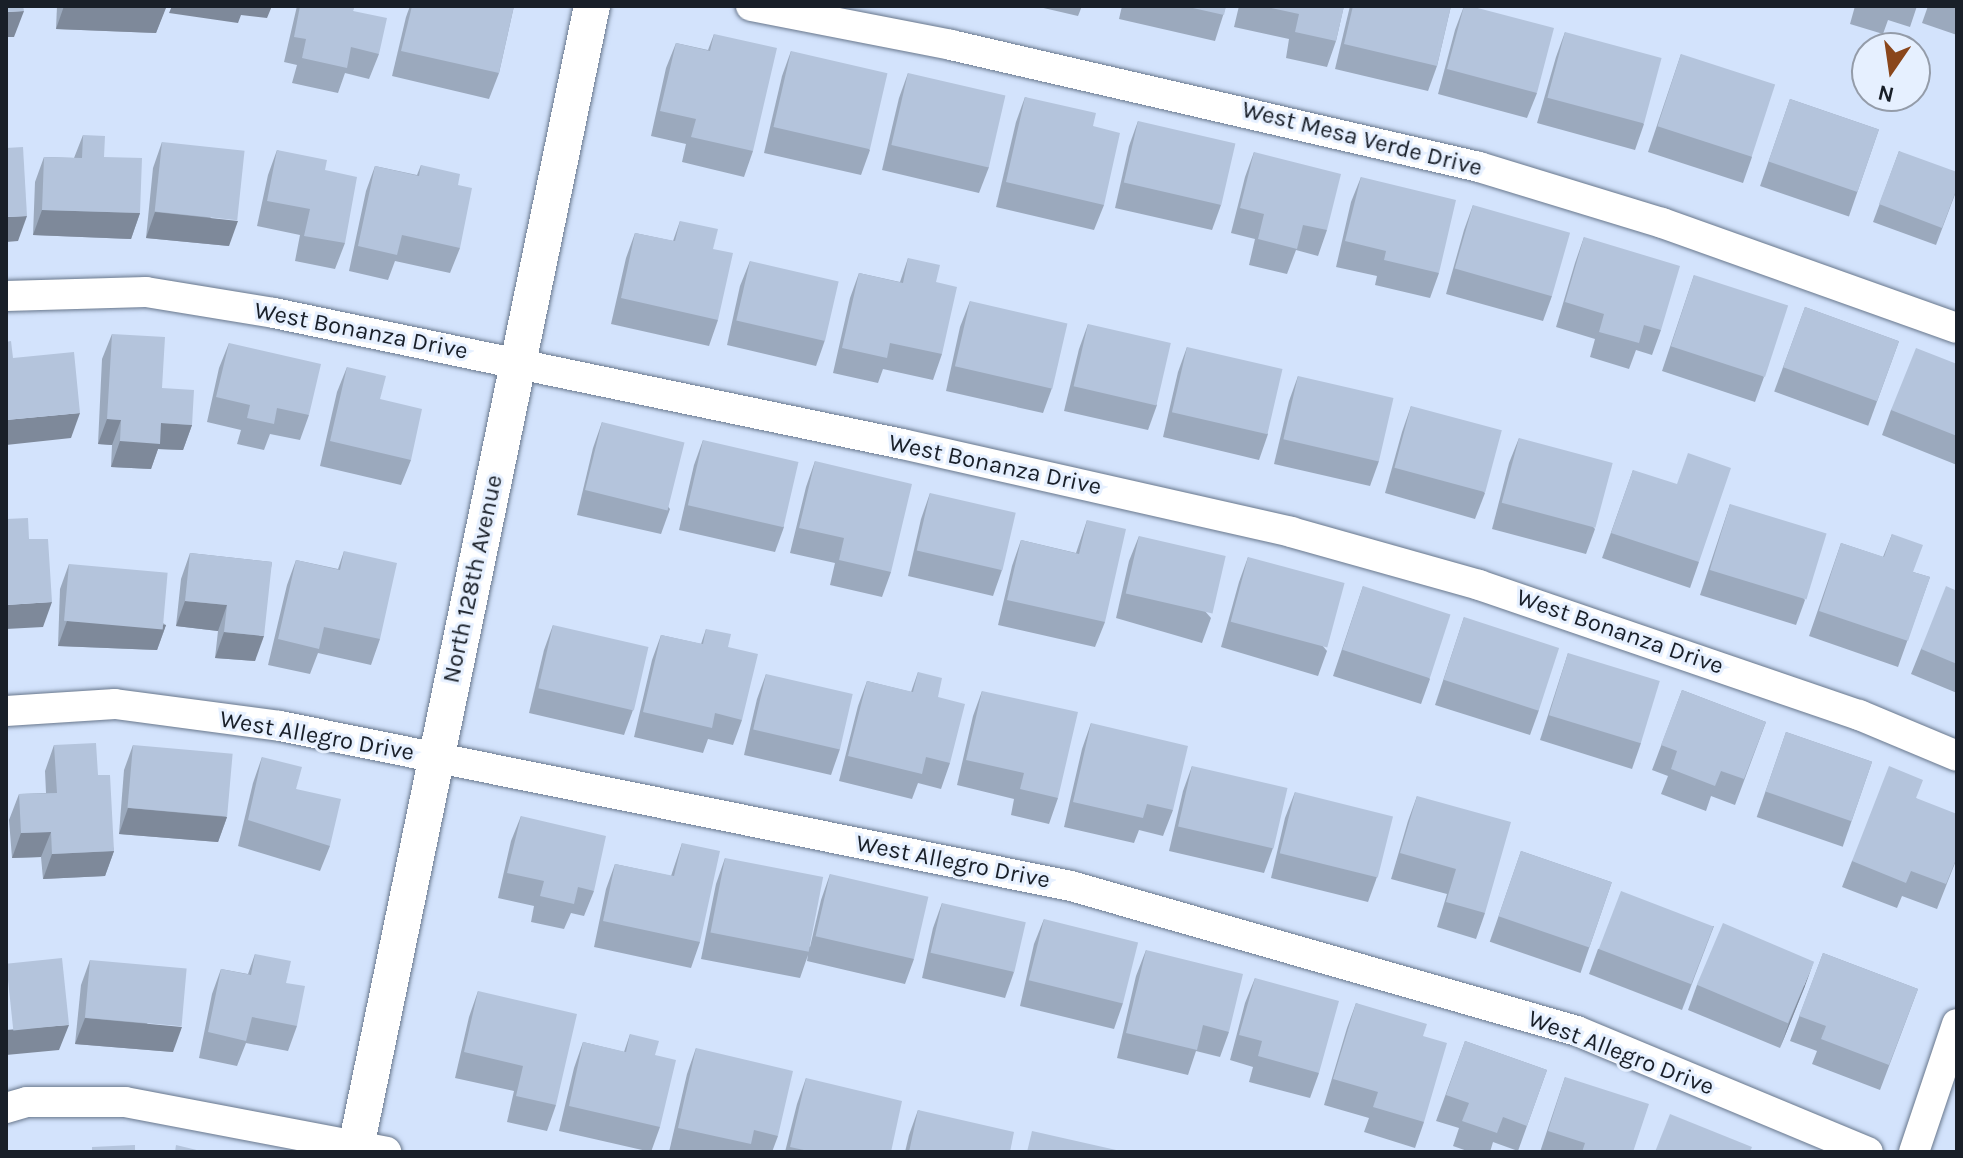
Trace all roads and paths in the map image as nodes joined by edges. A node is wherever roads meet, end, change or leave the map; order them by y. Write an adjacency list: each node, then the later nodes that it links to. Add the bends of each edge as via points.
1 (592, 6): 5 (street, North 128th Avenue)
2 (751, 6): 4 (street, West Mesa Verde Drive, via 951,45 1479,167 1662,223)
3 (6, 296): 5 (street, West Bonanza Drive, via 146,292)
4 (1957, 328)
5 (519, 362): 7 (street, West Bonanza Drive, via 1291,532 1553,609 1859,715); 8 (street, North 128th Avenue)
6 (6, 711): 8 (street, West Allegro Drive, via 115,704 280,726)
7 (1957, 756)
8 (436, 757): 11 (street, North 128th Avenue); 12 (street, West Allegro Drive, via 1071,886 1577,1031)
9 (1957, 1024): 13 (street)
10 (6, 1108): 11 (street, via 27,1102 125,1102)
11 (365, 1150)
12 (1868, 1152)
13 (1914, 1152)

